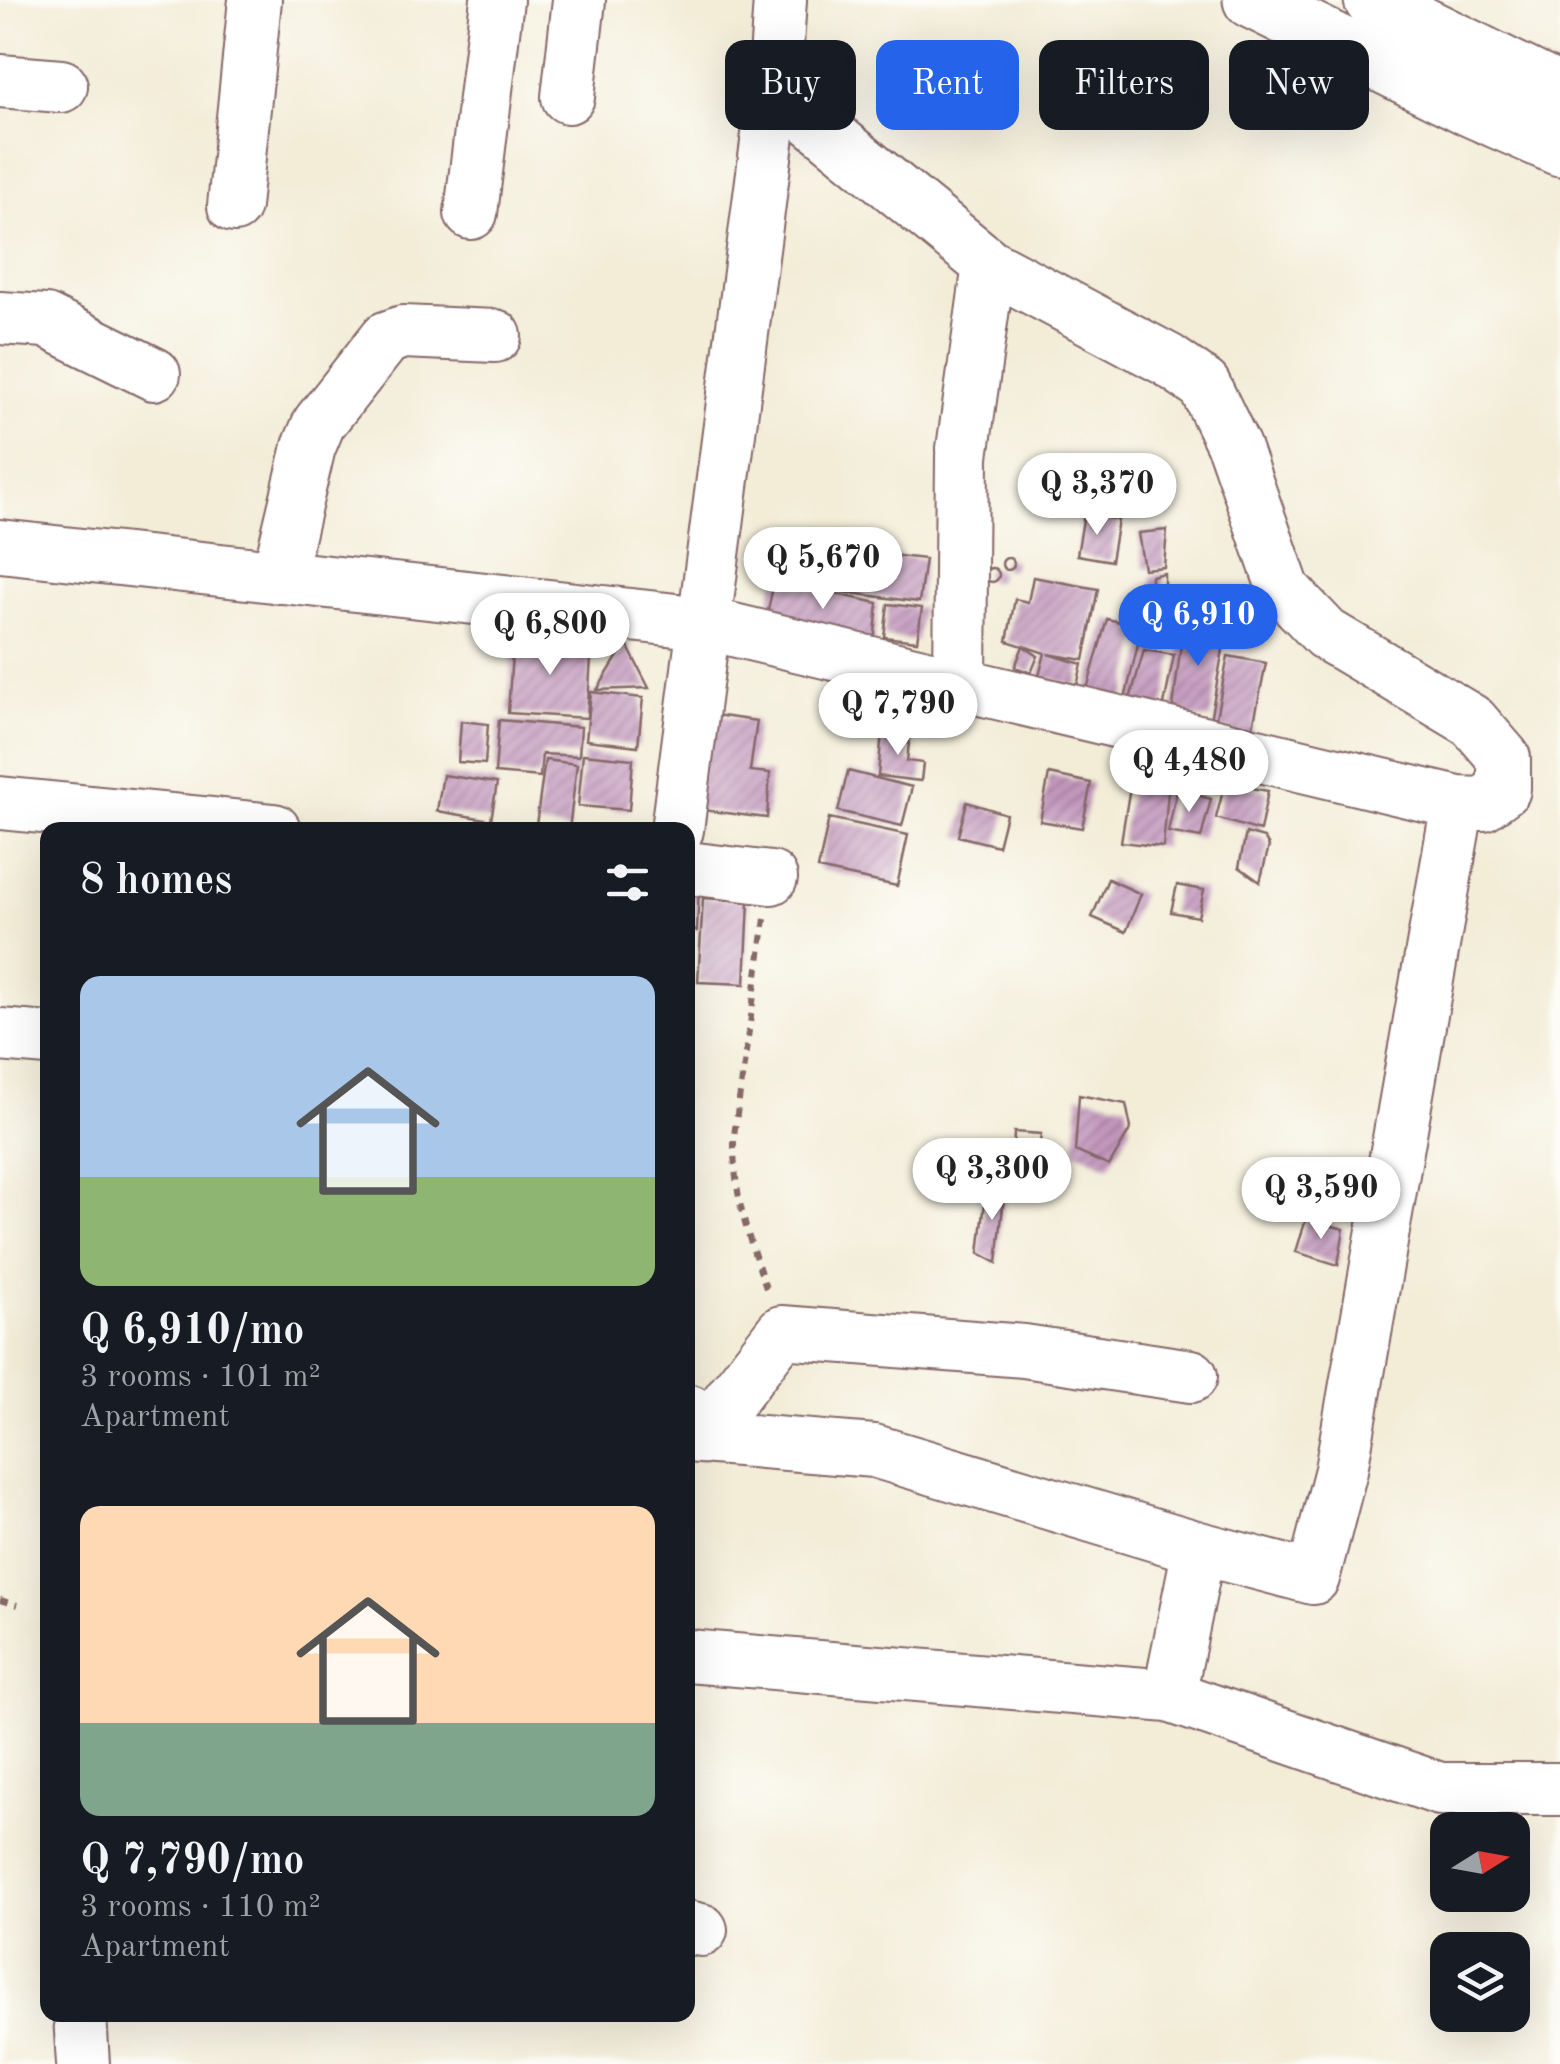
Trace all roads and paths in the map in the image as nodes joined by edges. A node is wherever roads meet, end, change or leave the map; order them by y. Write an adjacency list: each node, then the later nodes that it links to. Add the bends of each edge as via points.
1 (256, 0): 15 (street)
2 (497, 0): 16 (street)
3 (579, 0): 11 (street)
4 (780, 0): 7 (street)
5 (1250, 0): 14 (highway)
6 (1372, 0): 10 (highway)
7 (777, 40)
8 (0, 81): 9 (street)
9 (61, 86)
10 (1560, 92)
11 (568, 97)
12 (769, 130): 23 (street)
13 (825, 130): 17 (street)
14 (1560, 148)
15 (234, 206)
16 (470, 213)
17 (990, 264): 24 (street, via 962,456); 25 (street, via 1204,385 1234,447 1284,590 1326,634 1472,720 1504,758 1504,789 1484,804)
18 (0, 318): 20 (street, via 46,321)
19 (495, 336): 22 (street, via 403,332 386,338 319,423)
20 (154, 374)
21 (0, 546): 22 (street)
22 (278, 577): 23 (street)
23 (704, 623): 24 (street); 28 (street)
24 (960, 684): 25 (street)
25 (1458, 803): 37 (street, via 1342,1470 1312,1578)
26 (0, 804): 27 (street)
27 (75, 821)
28 (679, 822)
29 (695, 869): 30 (street)
30 (771, 878): 33 (path, via 734,1162 738,1204)
31 (0, 1035): 32 (street)
32 (40, 1038)
33 (782, 1332): 34 (street, via 1024,1351); 35 (street)
34 (1190, 1376)
35 (695, 1423)
36 (695, 1426): 37 (street, via 874,1451)
37 (1199, 1548): 41 (street)
38 (0, 1600): 39 (path)
39 (17, 1605)
40 (695, 1657): 41 (street)
41 (1169, 1696): 42 (street, via 1440,1789)
42 (1560, 1790)
43 (80, 2022): 44 (street)
44 (83, 2064)

